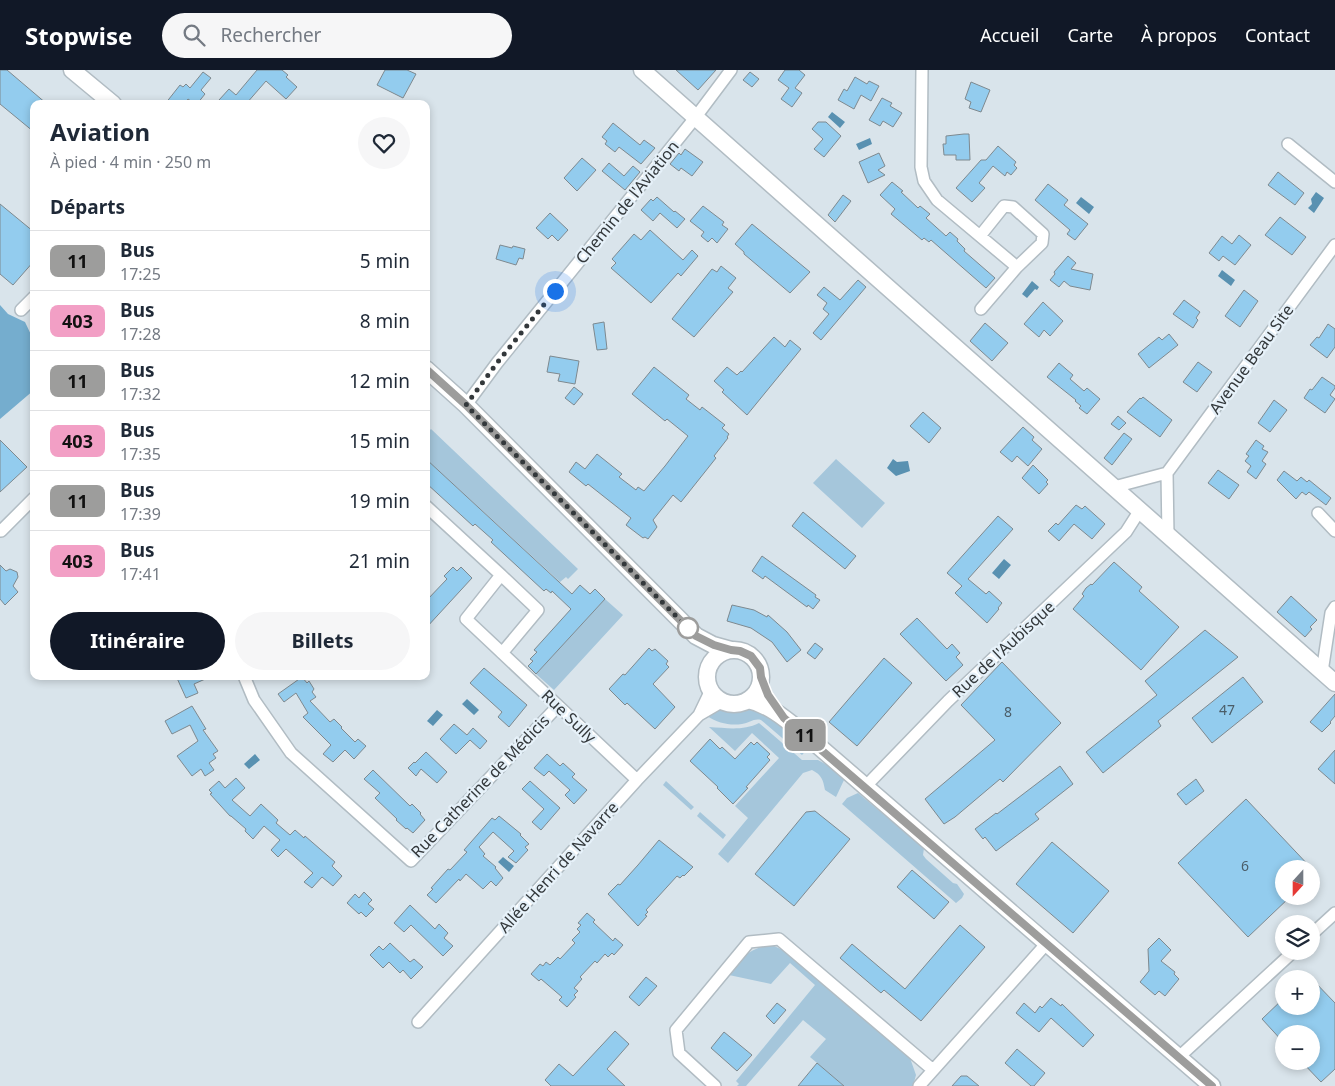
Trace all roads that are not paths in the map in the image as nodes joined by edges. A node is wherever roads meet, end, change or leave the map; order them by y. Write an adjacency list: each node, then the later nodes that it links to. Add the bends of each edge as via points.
1 (72, 70): 5 (street)
2 (642, 70): 6 (street)
3 (731, 70): 6 (street, Chemin de l'Aviation)
4 (922, 70): 9 (street, via 920,167 924,181 937,200)
5 (108, 100)
6 (695, 118): 16 (street, Chemin de l'Aviation); 18 (street)
7 (1288, 144): 8 (street)
8 (1335, 182)
9 (980, 236): 11 (street); 11 (street, via 1004,206 1013,207 1043,234 1042,243)
10 (1335, 245): 17 (street, Avenue Beau Site)
11 (1017, 267): 14 (street)
12 (30, 301): 13 (street)
13 (21, 310)
14 (982, 310)
15 (430, 373): 16 (street)
16 (466, 405): 28 (street)
17 (1167, 472): 18 (street); 25 (street)
18 (1114, 487): 21 (street)
19 (30, 502): 23 (street)
20 (430, 510): 26 (street)
21 (1140, 510): 25 (street); 43 (street, Rue de l'Aubisque, via 1126,532 948,701)
22 (1318, 513): 24 (street)
23 (1, 531)
24 (1335, 531)
25 (1168, 536): 32 (street)
26 (501, 575): 30 (street, Rue Sully, via 466,619); 30 (street, via 538,610)
27 (1335, 607): 32 (street, via 1331,613)
28 (696, 636): 29 (street); 31 (street, via 705,652)
29 (731, 650): 31 (street, via 715,658); 33 (street, via 751,656 760,668)
30 (502, 653): 39 (street, Rue Sully)
31 (709, 669): 36 (street)
32 (1322, 672): 35 (street)
33 (761, 677): 37 (street, via 754,695); 41 (street, via 768,695)
34 (246, 680): 39 (street, Rue Catherine de Médicis, via 254,700 292,753 411,861)
35 (1335, 683)
36 (710, 690): 38 (street); 40 (street, Allée Henri de Navarre)
37 (748, 700): 38 (street, via 732,704); 41 (street, via 759,702)
38 (723, 702): 40 (street, Allée Henri de Navarre)
39 (558, 706): 42 (street, Rue Sully)
40 (699, 715): 42 (street, Allée Henri de Navarre)
41 (784, 718): 43 (street)
42 (636, 780): 48 (street, Allée Henri de Navarre)
43 (866, 787): 46 (street)
44 (1335, 913): 45 (street)
45 (1320, 927)
46 (1047, 943): 49 (street); 50 (street)
47 (1284, 960): 49 (street)
48 (418, 1022)
49 (1179, 1057): 53 (street)
50 (933, 1070): 51 (street, via 778,939 749,942 676,1030 679,1053); 52 (street)
51 (715, 1086)
52 (919, 1086)
53 (1212, 1086)

